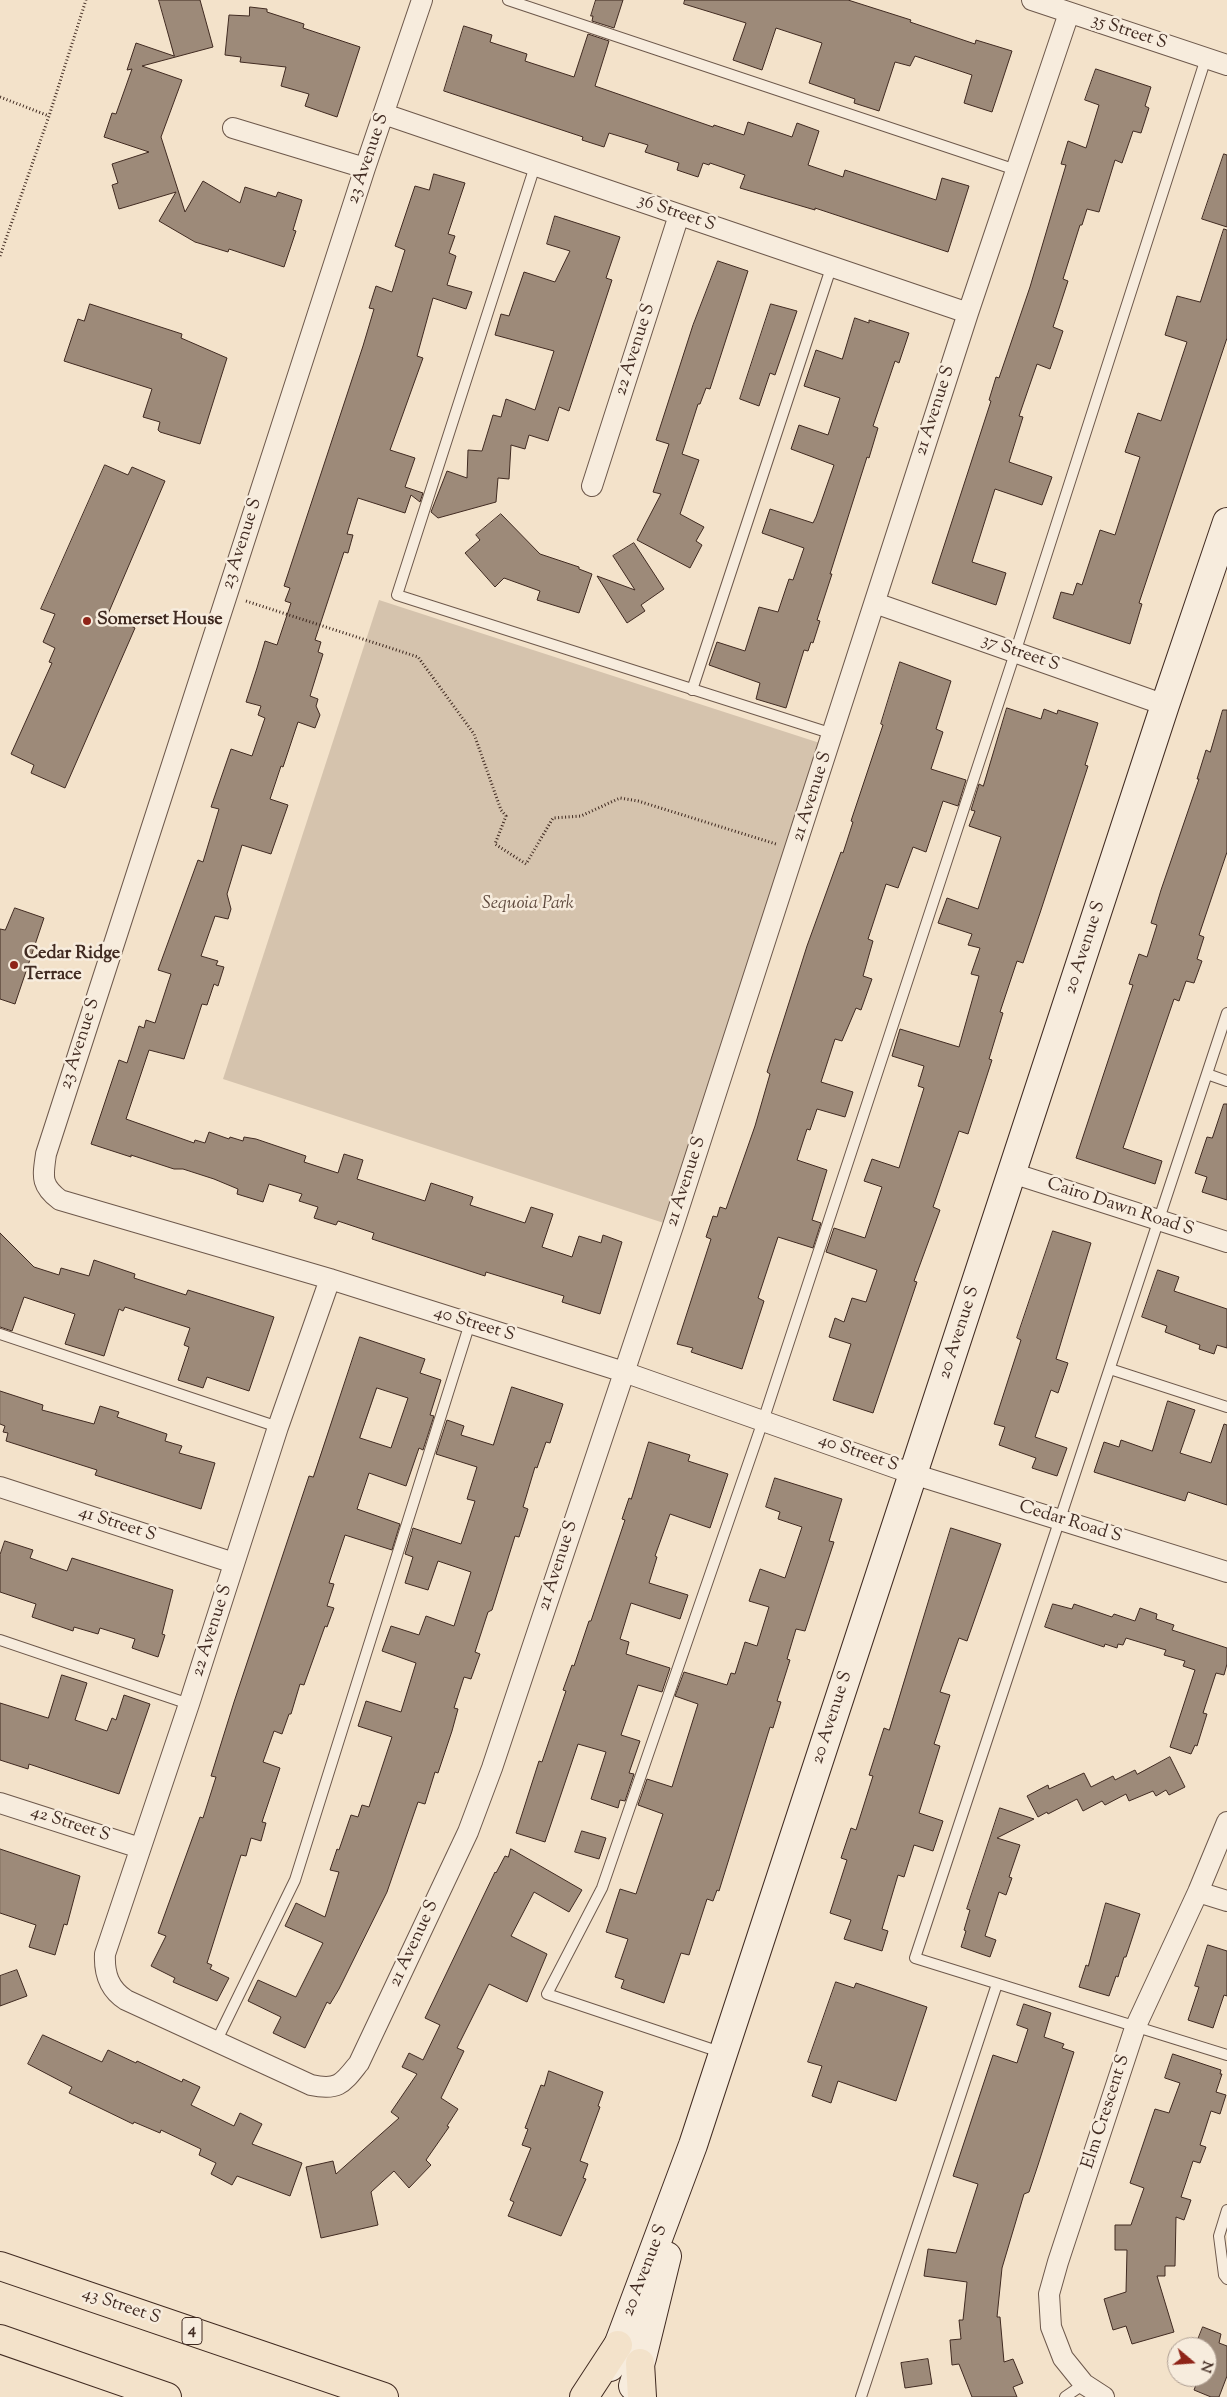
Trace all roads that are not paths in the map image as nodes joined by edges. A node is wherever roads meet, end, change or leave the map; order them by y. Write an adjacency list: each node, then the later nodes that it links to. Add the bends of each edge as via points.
1 (422, 0): 7 (street, 23 Avenue S)
2 (508, 0): 11 (lane)
3 (1032, 0): 4 (street, 35 Street S)
4 (1069, 13): 5 (street, 35 Street S); 11 (street, 21 Avenue S)
5 (1206, 58): 6 (street, 35 Street S); 18 (lane)
6 (1227, 65)
7 (384, 114): 9 (street, 36 Street S); 10 (street, 23 Avenue S)
8 (233, 128): 10 (street)
9 (535, 166): 12 (street, 36 Street S); 19 (lane, via 397,595)
10 (365, 168): 26 (street, 23 Avenue S, via 46,1154)
11 (1016, 170): 14 (street, 21 Avenue S)
12 (679, 215): 13 (street, 36 Street S); 15 (street, 22 Avenue S)
13 (831, 268): 14 (street, 36 Street S); 19 (lane)
14 (968, 313): 17 (street, 21 Avenue S)
15 (592, 486)
16 (1227, 522): 20 (street, 20 Avenue S)
17 (875, 603): 18 (street, 37 Street S); 21 (street, 21 Avenue S)
18 (1016, 653): 20 (street, 37 Street S); 35 (lane)
19 (692, 690): 21 (lane)
20 (1165, 705): 25 (street, 20 Avenue S)
21 (833, 734): 33 (street, 21 Avenue S)
22 (1227, 1013): 23 (lane)
23 (1207, 1074): 24 (lane); 27 (lane)
24 (1227, 1081)
25 (1012, 1173): 27 (street, Cairo Dawn Road S); 37 (street, 20 Avenue S)
26 (43, 1176): 29 (street, 40 Street S, via 48,1190 60,1200)
27 (1158, 1220): 28 (street, Cairo Dawn Road S); 32 (lane)
28 (1227, 1242)
29 (330, 1279): 30 (street, 40 Street S); 36 (street, 22 Avenue S)
30 (470, 1323): 33 (street, 40 Street S); 52 (lane, via 295,1880)
31 (0, 1334): 36 (lane)
32 (1110, 1369): 34 (lane); 39 (lane)
33 (624, 1372): 35 (street, 40 Street S); 52 (street, 21 Avenue S, via 480,1800 359,2062 342,2084 325,2088 311,2085)
34 (1227, 1407)
35 (763, 1420): 37 (street, 40 Street S); 53 (lane, via 602,1888 548,1994)
36 (278, 1427): 40 (street, 22 Avenue S)
37 (913, 1474): 39 (street, Cedar Road S); 53 (street, 20 Avenue S)
38 (0, 1488): 40 (street, 41 Street S)
39 (1060, 1520): 41 (street, Cedar Road S); 50 (lane, via 915,1958)
40 (234, 1562): 43 (street, 22 Avenue S)
41 (1227, 1572)
42 (0, 1640): 43 (lane)
43 (190, 1704): 46 (street, 22 Avenue S)
44 (0, 1803): 46 (street, 42 Street S)
45 (1227, 1822): 47 (street, Elm Crescent S)
46 (140, 1848): 49 (street, 22 Avenue S, via 105,1954 104,1969)
47 (1198, 1892): 48 (street); 51 (street, Elm Crescent S)
48 (1227, 1902)
49 (109, 1983): 52 (street, 21 Avenue S, via 126,2000)
50 (997, 1984): 51 (lane); 69 (lane)
51 (1135, 2028): 54 (lane); 62 (street, Elm Crescent S, via 1050,2294 1052,2327 1064,2358)
52 (216, 2042)
53 (724, 2053): 55 (street, 20 Avenue S)
54 (1227, 2055)
55 (694, 2145): 60 (street, 20 Avenue S); 61 (street, 20 Avenue S)
56 (1227, 2210): 58 (lane, via 1219,2236)
57 (0, 2266): 64 (highway, 43 Street S / 4)
58 (1227, 2279)
59 (0, 2340): 63 (highway)
60 (618, 2346): 65 (highway); 66 (street, 20 Avenue S)
61 (640, 2363): 67 (street, 20 Avenue S); 68 (highway)
62 (1084, 2384): 70 (lane); 71 (street, Elm Crescent S)
63 (167, 2397)
64 (384, 2397)
65 (584, 2397)
66 (600, 2397)
67 (629, 2397)
68 (642, 2397)
69 (861, 2397)
70 (1065, 2397)
71 (1104, 2397)

